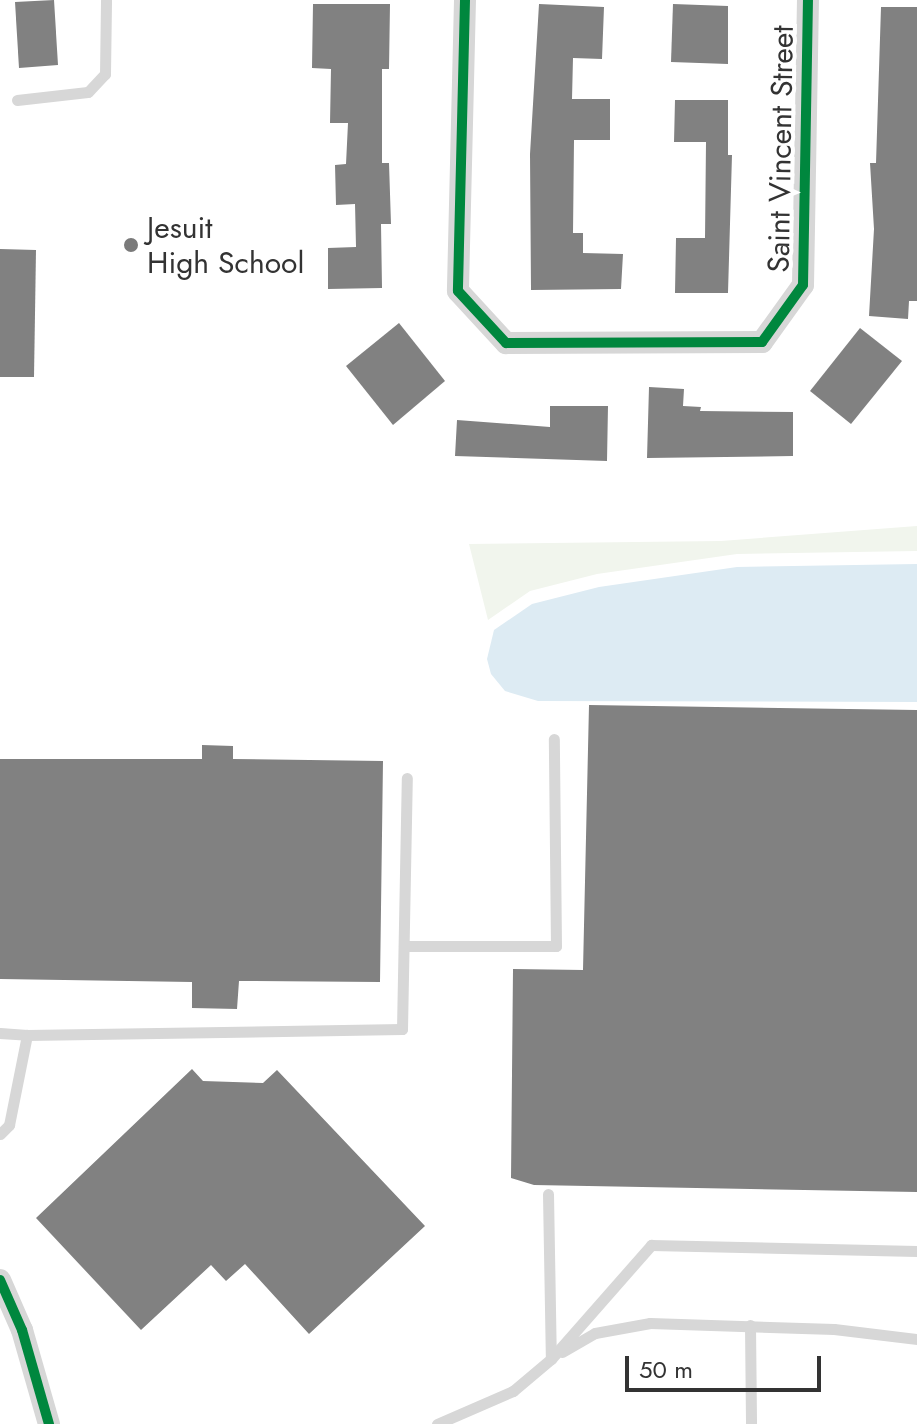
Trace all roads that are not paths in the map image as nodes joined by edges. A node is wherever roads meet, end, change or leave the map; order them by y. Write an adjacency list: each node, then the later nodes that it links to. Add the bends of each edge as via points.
1 (106, 0): 4 (lane, via 105,74 88,92)
2 (465, 0): 3 (street, Saint Vincent Street, via 458,291 506,343 762,342 803,285)
3 (808, 0)
4 (17, 100)
5 (554, 739): 7 (lane, via 556,946)
6 (407, 778): 7 (lane)
7 (404, 946): 9 (lane, via 402,1029)
8 (0, 1033): 9 (lane)
9 (27, 1035): 10 (lane, via 9,1125)
10 (0, 1134)
11 (548, 1194): 16 (lane)
12 (917, 1251): 16 (lane, via 651,1245)
13 (0, 1280): 17 (street, via 22,1330)
14 (750, 1325): 15 (lane); 16 (lane, via 650,1323 595,1333); 19 (lane)
15 (917, 1339)
16 (551, 1359): 18 (lane, via 513,1391)
17 (49, 1424)
18 (437, 1424)
19 (751, 1424)

